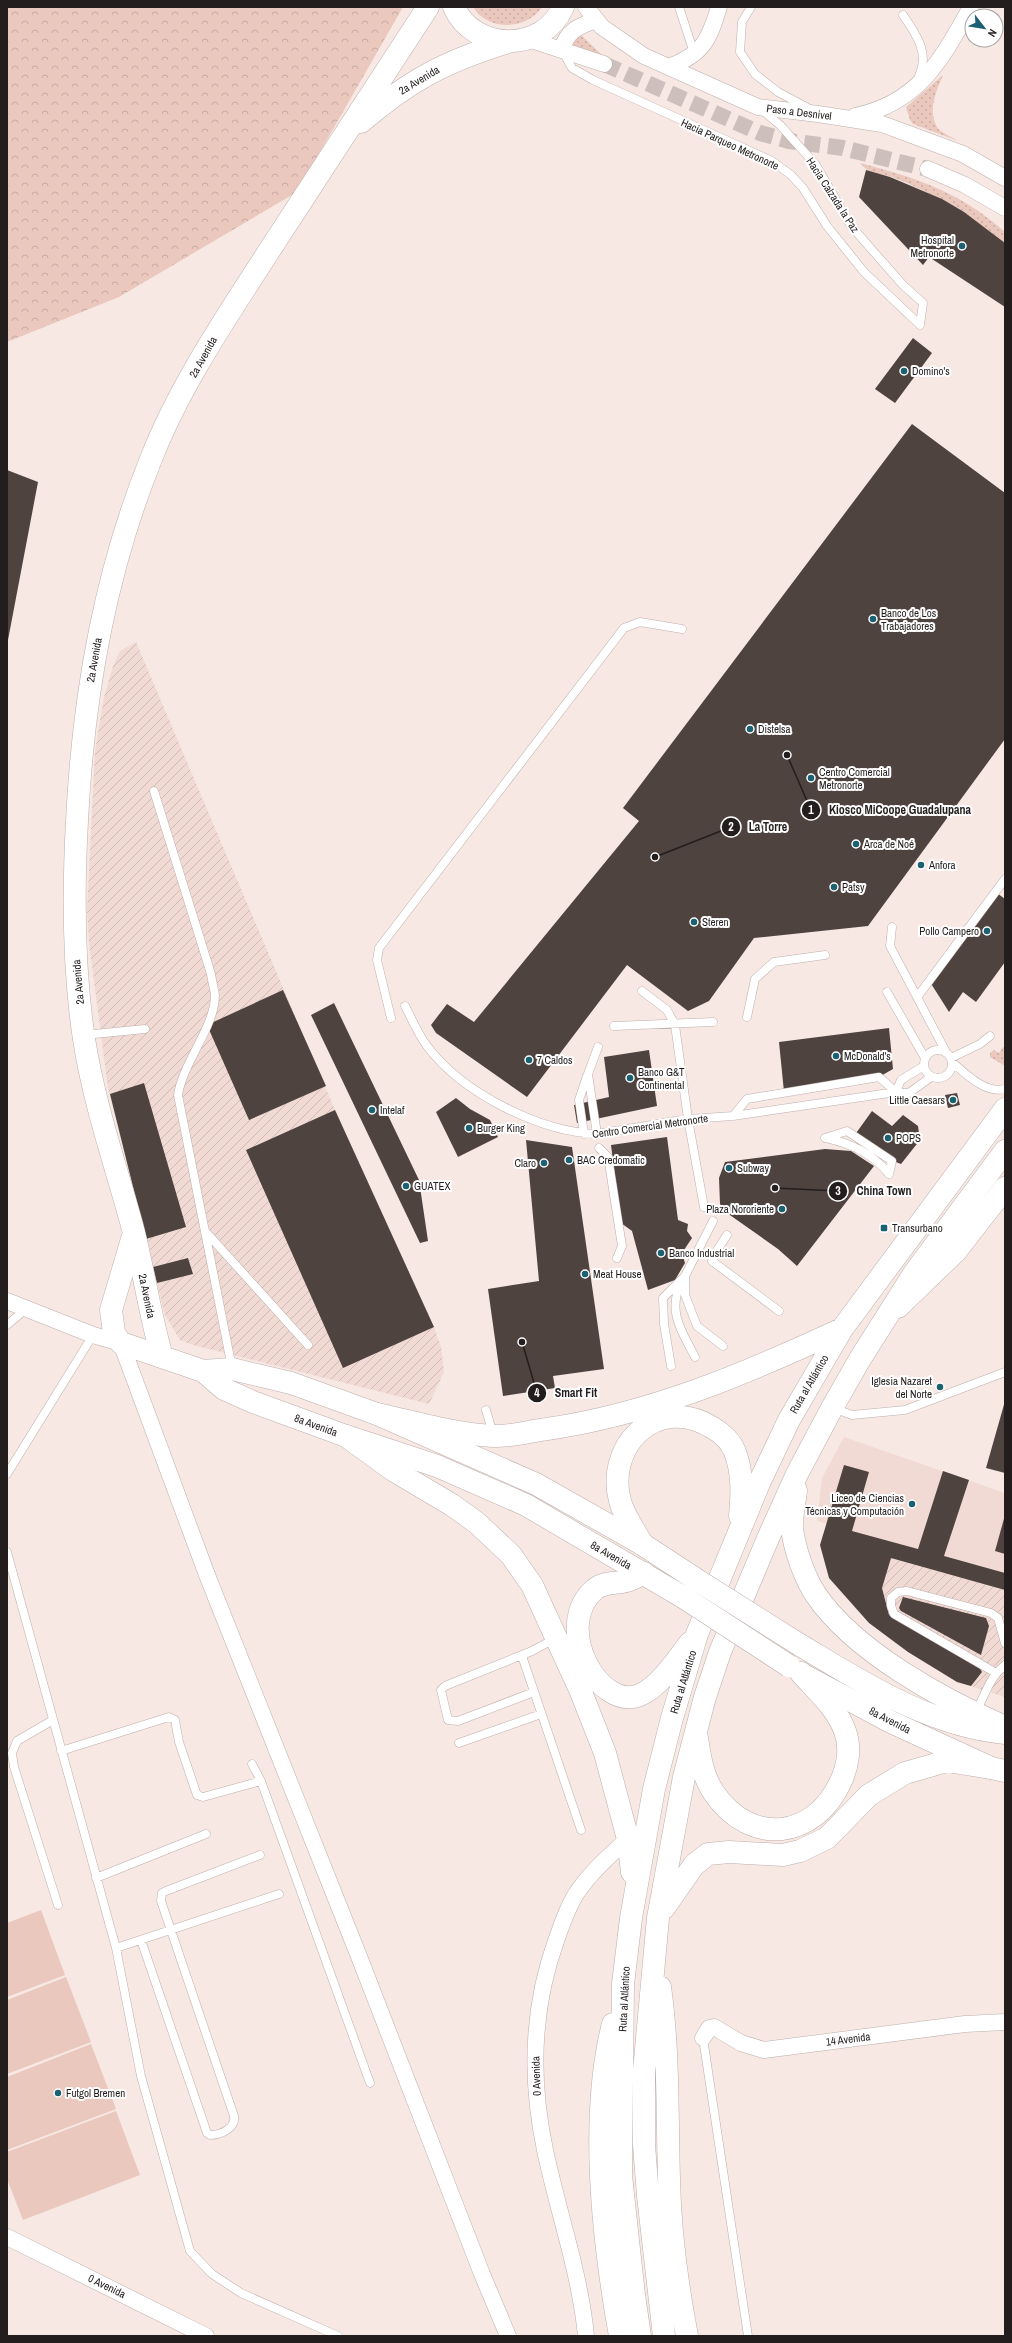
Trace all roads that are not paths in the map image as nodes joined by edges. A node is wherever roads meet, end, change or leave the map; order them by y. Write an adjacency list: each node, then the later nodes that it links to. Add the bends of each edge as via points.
1 (428, 7): 19 (main road, 2a Avenida)
2 (454, 7): 10 (main road, via 471,29 488,39)
3 (563, 7): 10 (main road, 2a Avenida, via 546,29)
4 (679, 7): 12 (lane)
5 (719, 7): 12 (street, via 707,42)
6 (751, 7): 17 (lane, via 742,22 740,52 755,74 778,92)
7 (970, 7): 15 (street, via 937,63)
8 (591, 13): 11 (street, via 580,26 568,34); 14 (street, Paso a Desnivel, via 613,36 644,56)
9 (903, 15): 15 (lane, via 922,43 923,68)
10 (518, 41): 11 (street); 19 (main road, 2a Avenida, via 441,66 409,84)
11 (562, 50): 13 (street); 23 (lane, Hacia Parqueo Metronorte, via 572,68 593,80 772,161 791,174 804,188 827,226 864,272 920,325)
12 (694, 53): 14 (street, via 684,61)
13 (604, 64)
14 (669, 67): 16 (street, Paso a Desnivel)
15 (914, 89): 18 (street, via 876,111)
16 (758, 107): 17 (street, Paso a Desnivel); 23 (lane, Hacia Calzada la Paz, via 780,125 816,164 851,226 903,285)
17 (818, 114): 18 (street, Paso a Desnivel)
18 (845, 118): 21 (street, Paso a Desnivel, via 882,124 963,154)
19 (342, 138): 39 (main road, 2a Avenida, via 216,332 151,459 118,552 91,671 79,782 74,931)
20 (928, 169): 22 (street, via 965,185)
21 (1005, 178)
22 (1005, 208)
23 (923, 303)
24 (682, 629): 33 (lane, via 640,622 624,628 379,948 377,960)
25 (154, 791): 60 (lane, via 211,974 215,996 209,1020 180,1081 178,1095)
26 (1005, 879): 31 (lane)
27 (892, 927): 31 (lane, via 890,946)
28 (825, 954): 34 (lane, via 774,962 756,979)
29 (642, 991): 36 (lane, via 667,1010)
30 (887, 992): 43 (lane)
31 (918, 996): 42 (lane)
32 (405, 1006): 51 (lane, Centro Comercial Metronorte, via 428,1047 442,1062 477,1090 524,1117)
33 (391, 1018)
34 (747, 1018)
35 (713, 1022): 36 (lane)
36 (675, 1025): 37 (lane); 50 (lane)
37 (614, 1026)
38 (145, 1029): 39 (lane)
39 (84, 1035): 61 (main road, 2a Avenida, via 95,1095)
40 (990, 1036): 42 (lane, via 980,1044)
41 (598, 1047): 44 (lane)
42 (950, 1057): 43 (lane, via 942,1050 932,1051); 45 (lane, via 951,1070 944,1077); 46 (lane, via 968,1076 990,1089)
43 (924, 1062): 45 (lane); 47 (lane, via 901,1080)
44 (588, 1074): 51 (lane, via 579,1100); 52 (lane)
45 (931, 1077): 47 (lane, Centro Comercial Metronorte, via 909,1093)
46 (1005, 1089)
47 (896, 1092): 49 (lane, Centro Comercial Metronorte); 49 (lane, via 879,1077 747,1099)
48 (1005, 1109): 71 (main road, Ruta al Atlántico)
49 (733, 1116): 50 (lane, Centro Comercial Metronorte)
50 (688, 1119): 52 (lane, Centro Comercial Metronorte); 57 (lane)
51 (584, 1134): 52 (lane, Centro Comercial Metronorte)
52 (597, 1134)
53 (599, 1148): 64 (lane, via 608,1157 622,1246)
54 (1005, 1151): 69 (main road, via 915,1272)
55 (890, 1174): 55 (lane, via 879,1161 863,1150 825,1138 847,1131 892,1161)
56 (1005, 1188): 63 (main road)
57 (704, 1207)
58 (1005, 1212): 63 (main road)
59 (713, 1221): 65 (lane)
60 (204, 1230): 74 (lane); 79 (lane)
61 (134, 1234): 73 (main road, 2a Avenida, via 111,1310 114,1333); 76 (main road, 2a Avenida, via 151,1319)
62 (727, 1235): 68 (lane, via 714,1255 714,1265)
63 (956, 1251): 69 (main road)
64 (617, 1258)
65 (685, 1276): 75 (lane, via 684,1295 697,1326); 77 (lane, via 675,1297 676,1309 678,1322); 78 (lane, via 663,1298 664,1324)
66 (7, 1301): 67 (street, 8a Avenida)
67 (26, 1308): 70 (lane); 72 (street, 8a Avenida)
68 (780, 1311)
69 (884, 1320): 82 (main road)
70 (7, 1325)
71 (842, 1329): 86 (main road, via 728,1380 634,1411 584,1424); 89 (main road, Ruta al Atlántico, via 789,1420)
72 (93, 1335): 73 (street, 8a Avenida); 87 (lane)
73 (121, 1343): 76 (main road, 8a Avenida); 132 (street, via 206,1575)
74 (308, 1345)
75 (723, 1346)
76 (162, 1357): 80 (main road, 8a Avenida)
77 (694, 1357)
78 (671, 1366)
79 (232, 1369): 80 (main road, 8a Avenida); 84 (main road, 8a Avenida, via 291,1383)
80 (203, 1371): 85 (main road, 8a Avenida, via 224,1389)
81 (1005, 1372): 82 (lane, via 905,1410 852,1415)
82 (832, 1408): 88 (main road)
83 (486, 1410): 86 (lane)
84 (377, 1414): 86 (main road, via 452,1431); 90 (main road, 8a Avenida, via 536,1484)
85 (346, 1436): 92 (main road, 8a Avenida, via 437,1466 526,1505); 94 (main road, via 393,1470 452,1505 498,1542 532,1585)
86 (494, 1436)
87 (7, 1474)
88 (797, 1474): 102 (main road, via 792,1529 802,1566 815,1593 843,1626 871,1650); 105 (main road, via 720,1652)
89 (739, 1534): 90 (main road, via 742,1491 740,1469 734,1451 724,1436 704,1422 672,1416 653,1421 638,1431 626,1446 620,1462 618,1485 622,1506); 93 (main road, Ruta al Atlántico)
90 (642, 1544): 106 (main road, 8a Avenida, bridge, via 800,1645 910,1707 950,1722)
91 (7, 1552): 103 (lane)
92 (644, 1573): 93 (main road, via 626,1581 609,1582 596,1588 584,1601 577,1616 577,1635 582,1656 600,1683 619,1697 631,1698 642,1694 656,1684); 98 (main road, 8a Avenida, bridge)
93 (698, 1634): 119 (main road, Ruta al Atlántico, via 672,1718 654,1789)
94 (557, 1638): 96 (lane); 114 (main road, via 605,1752)
95 (1005, 1643): 99 (lane, via 998,1618 991,1613 907,1591 898,1592 891,1598 890,1606 894,1614)
96 (522, 1656): 100 (lane); 100 (lane, via 443,1688 448,1720 458,1722)
97 (1005, 1666): 99 (lane)
98 (795, 1670): 105 (main road, via 834,1708 845,1731 849,1750 845,1774 834,1797 821,1812 806,1823 778,1830 754,1826 738,1819 714,1792 702,1768); 110 (main road, 8a Avenida, via 892,1722)
99 (996, 1673): 102 (lane)
100 (534, 1692): 101 (lane)
101 (541, 1714): 107 (lane); 112 (lane)
102 (974, 1714): 104 (main road)
103 (53, 1720): 108 (lane); 118 (lane, via 18,1741 12,1752 14,1767)
104 (1005, 1727)
105 (696, 1729): 120 (main road, via 684,1777)
106 (1005, 1733)
107 (459, 1743)
108 (62, 1751): 111 (lane, via 169,1717 175,1720 179,1742 197,1795 203,1798); 116 (lane)
109 (252, 1764): 111 (lane)
110 (998, 1770): 120 (main road, via 947,1761 906,1773 869,1795 827,1838 800,1851 783,1855 729,1852 708,1854 694,1865)
111 (261, 1781): 128 (lane)
112 (581, 1830)
113 (206, 1834): 116 (lane)
114 (628, 1839): 119 (main road, via 632,1862); 133 (street, 0 Avenida, via 595,1869 577,1892 549,1960 539,2000 535,2056 537,2100 548,2161 583,2303)
115 (260, 1855): 121 (lane, via 162,1893 161,1901)
116 (96, 1878): 123 (lane)
117 (279, 1894): 121 (lane)
118 (58, 1905)
119 (631, 1918): 125 (main road, Ruta al Atlántico)
120 (658, 1918): 124 (main road)
121 (170, 1930): 122 (lane); 122 (lane, via 234,2116 233,2126 215,2135 207,2132)
122 (141, 1940): 123 (lane)
123 (116, 1948): 131 (lane, via 142,2076 190,2252 212,2274 241,2293)
124 (655, 1948): 136 (main road, via 644,2071 644,2145 652,2248); 137 (main road, via 666,2029 669,2180 675,2259)
125 (623, 1984): 134 (main road, via 607,2047 601,2157 613,2299); 135 (main road, Ruta al Atlántico, via 621,2176)
126 (1005, 2022): 127 (street, 14 Avenida, via 965,2024 764,2050 741,2043 714,2027 709,2028)
127 (703, 2038): 138 (lane)
128 (370, 2083)
129 (7, 2237): 130 (street, 0 Avenida)
130 (206, 2336)
131 (338, 2336)
132 (508, 2336)
133 (586, 2336)
134 (620, 2336)
135 (640, 2336)
136 (664, 2336)
137 (687, 2336)
138 (748, 2336)

